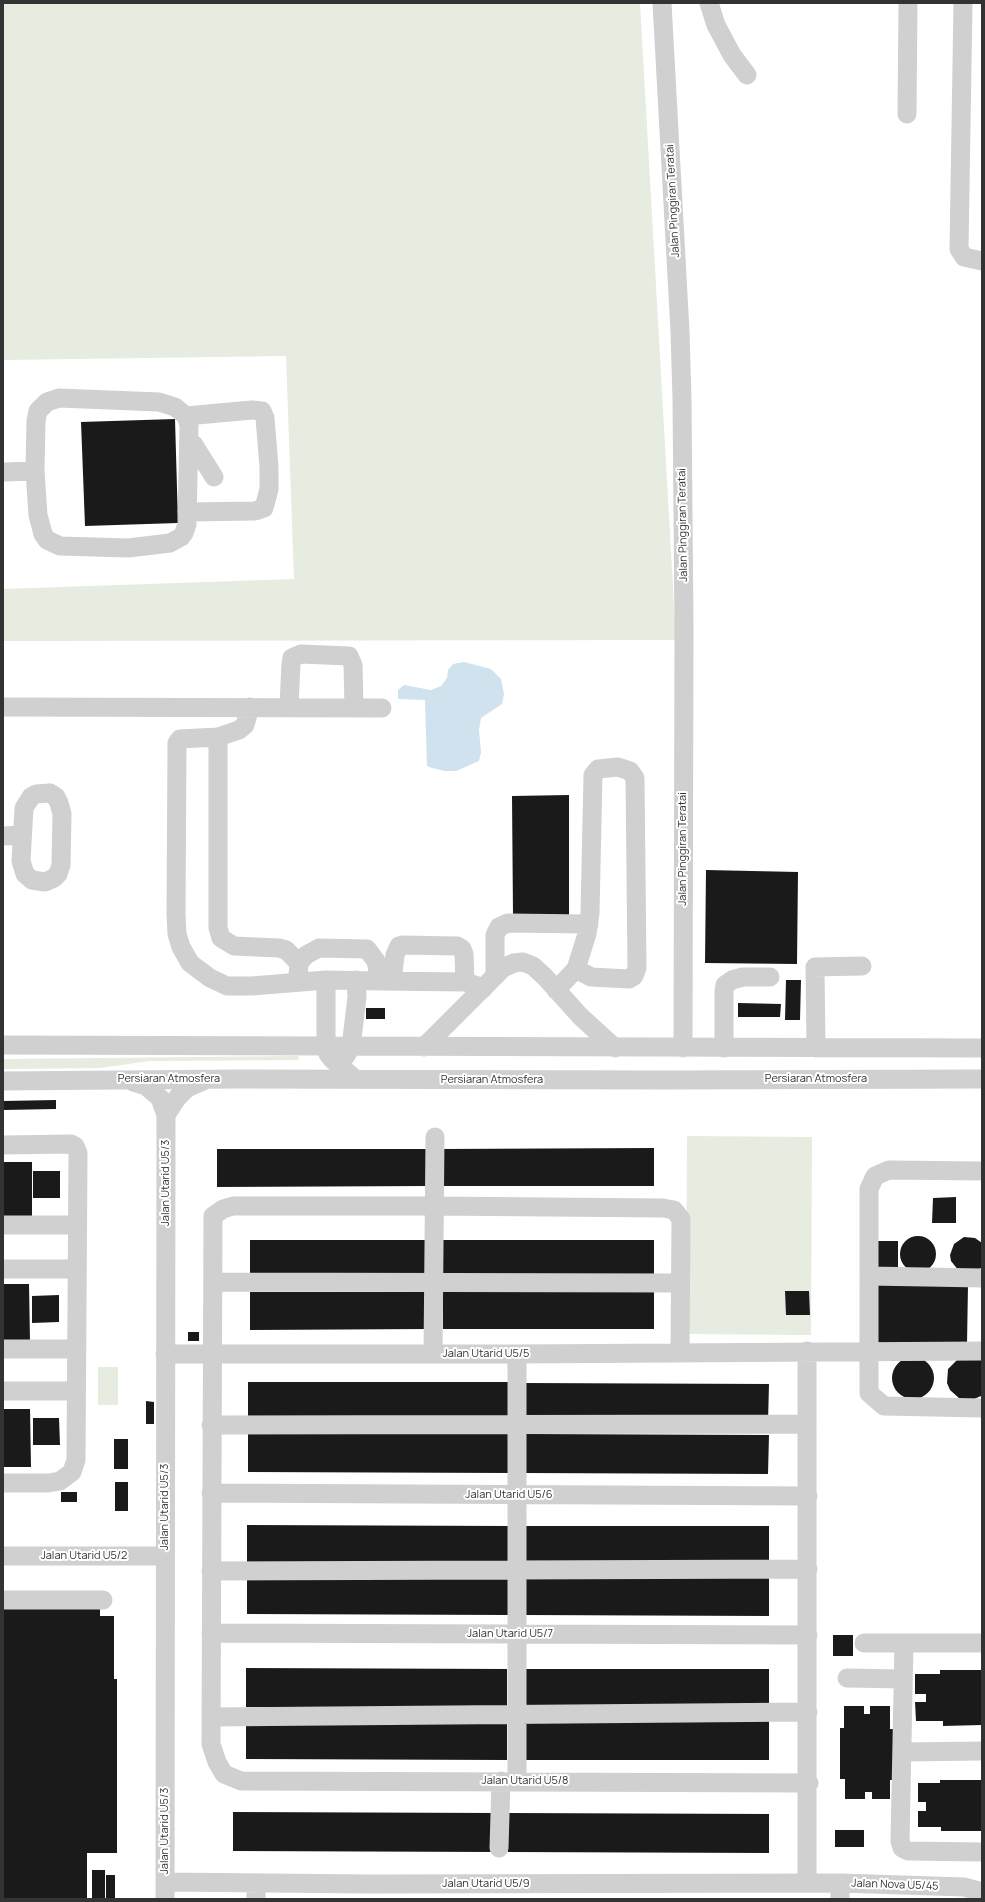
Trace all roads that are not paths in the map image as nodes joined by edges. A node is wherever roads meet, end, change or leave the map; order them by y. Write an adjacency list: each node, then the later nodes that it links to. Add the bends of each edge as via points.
1 (662, 3): 39 (street, Jalan Pinggiran Teratai, via 682,399)
2 (709, 3): 5 (street, via 716,25 732,55)
3 (908, 3): 6 (street)
4 (963, 3): 7 (street, via 960,249 964,257)
5 (748, 75)
6 (907, 114)
7 (982, 261)
8 (186, 416): 9 (street); 10 (street, via 175,407 159,402 59,398 48,402 38,411 36,421); 13 (street, via 262,411 265,418 269,467 269,489 264,508 255,511)
9 (189, 442): 12 (street, via 194,445); 13 (street)
10 (35, 471): 11 (street); 13 (street, via 38,515 43,534 47,540 60,546 128,548 170,543 184,534)
11 (3, 472)
12 (214, 477)
13 (187, 512)
14 (289, 706): 16 (street); 17 (street); 17 (street, via 292,658 301,654 349,656 353,665)
15 (3, 707): 16 (street)
16 (250, 707): 19 (street, via 245,725 239,730)
17 (354, 707): 18 (street)
18 (382, 708)
19 (218, 737): 23 (street, via 218,928 221,938 234,946 286,950); 30 (street, via 180,739 177,743 176,914 177,934 181,947 190,963 210,978 228,986)
20 (22, 835): 21 (street)
21 (3, 836)
22 (589, 924): 25 (street); 25 (street, via 593,775 598,769 618,767 630,771 635,778 638,968 629,979 591,977); 32 (street, via 508,923 499,927 495,936)
23 (299, 962): 29 (street, via 319,948 366,949 376,961); 30 (street)
24 (862, 966): 41 (street, via 815,966)
25 (576, 970): 33 (street)
26 (770, 977): 40 (street, via 743,977 725,985)
27 (326, 980): 28 (street); 30 (street); 35 (street)
28 (356, 980): 29 (street); 36 (street, via 357,997)
29 (386, 981): 31 (street); 31 (street, via 399,946 403,945 457,946 464,954)
30 (297, 982)
31 (465, 982): 32 (street, via 476,985)
32 (489, 983): 33 (street, via 503,968 523,962 533,966); 37 (street)
33 (556, 990): 38 (street)
34 (3, 1045): 35 (street)
35 (326, 1046): 36 (street); 43 (street, via 328,1054)
36 (352, 1047): 37 (street); 43 (street)
37 (424, 1047): 38 (street)
38 (615, 1048): 39 (street)
39 (683, 1048): 40 (street)
40 (724, 1048): 41 (street)
41 (816, 1048): 42 (street)
42 (982, 1048)
43 (338, 1064): 45 (street); 46 (street)
44 (982, 1078): 46 (street, Persiaran Atmosfera)
45 (322, 1079): 46 (street, Persiaran Atmosfera); 48 (street, Persiaran Atmosfera)
46 (355, 1079)
47 (125, 1080): 48 (street, Persiaran Atmosfera); 49 (street, Persiaran Atmosfera); 50 (street, via 146,1086 160,1098)
48 (206, 1080): 50 (street, via 187,1088)
49 (3, 1081)
50 (166, 1114): 71 (street, Jalan Utarid U5/3)
51 (435, 1137): 54 (street)
52 (3, 1145): 56 (street, via 75,1146 78,1152)
53 (982, 1171): 59 (street, via 889,1170 875,1176 869,1190)
54 (434, 1206): 61 (street, via 233,1206 223,1209 214,1216); 62 (street); 63 (street, via 674,1210 681,1219)
55 (3, 1225): 56 (street)
56 (77, 1225): 58 (street)
57 (3, 1269): 58 (street)
58 (77, 1269): 65 (street)
59 (869, 1276): 60 (street); 67 (street)
60 (982, 1278)
61 (214, 1282): 62 (street); 69 (street)
62 (434, 1282): 63 (street); 72 (street)
63 (680, 1283): 70 (street)
64 (3, 1349): 65 (street)
65 (76, 1349): 75 (street)
66 (808, 1351): 67 (street, Jalan Utarid U5/5); 70 (street, Jalan Utarid U5/5); 77 (street)
67 (869, 1351): 68 (street, Jalan Utarid U5/5); 76 (street, via 869,1393 884,1406)
68 (982, 1351)
69 (212, 1352): 71 (street, Jalan Utarid U5/5); 72 (street, Jalan Utarid U5/5); 78 (street)
70 (680, 1353): 73 (street, Jalan Utarid U5/5)
71 (164, 1354): 85 (street, Jalan Utarid U5/3)
72 (433, 1354): 73 (street, Jalan Utarid U5/5)
73 (517, 1354): 79 (street)
74 (3, 1391): 75 (street)
75 (76, 1391): 80 (street, via 76,1460 72,1472 60,1481 48,1483)
76 (982, 1408)
77 (808, 1424): 79 (street); 83 (street)
78 (211, 1425): 79 (street); 81 (street)
79 (517, 1425): 82 (street)
80 (3, 1483)
81 (211, 1493): 82 (street, Jalan Utarid U5/6); 88 (street)
82 (517, 1495): 83 (street, Jalan Utarid U5/6); 87 (street)
83 (808, 1496): 86 (street)
84 (3, 1556): 85 (street, Jalan Utarid U5/2)
85 (165, 1556): 109 (street, Jalan Utarid U5/3)
86 (808, 1569): 87 (street); 93 (street)
87 (517, 1570): 88 (street); 92 (street)
88 (211, 1571): 91 (street)
89 (3, 1600): 90 (street)
90 (103, 1600)
91 (211, 1633): 92 (street, Jalan Utarid U5/7); 101 (street)
92 (517, 1634): 93 (street, Jalan Utarid U5/7); 100 (street)
93 (808, 1635): 99 (street)
94 (864, 1643): 95 (street)
95 (904, 1643): 96 (street); 98 (street)
96 (982, 1643)
97 (847, 1678): 98 (street)
98 (903, 1679): 103 (street)
99 (808, 1712): 100 (street); 105 (street)
100 (517, 1713): 101 (street); 104 (street)
101 (210, 1717): 104 (street, Jalan Utarid U5/8, via 211,1744 217,1762 224,1774 241,1781)
102 (982, 1750): 103 (street)
103 (903, 1752): 107 (street, via 902,1848 908,1851)
104 (509, 1781): 105 (street, Jalan Utarid U5/8); 106 (street)
105 (809, 1783): 108 (street)
106 (499, 1848)
107 (982, 1852)
108 (807, 1884): 111 (street, Jalan Utarid U5/9); 112 (street, Jalan Nova U5/45)
109 (165, 1891): 110 (street, Jalan Utarid U5/9)
110 (256, 1891): 111 (street, Jalan Utarid U5/9)
111 (532, 1891)
112 (840, 1891): 113 (street, Jalan Nova U5/45, via 964,1887)
113 (982, 1892)

